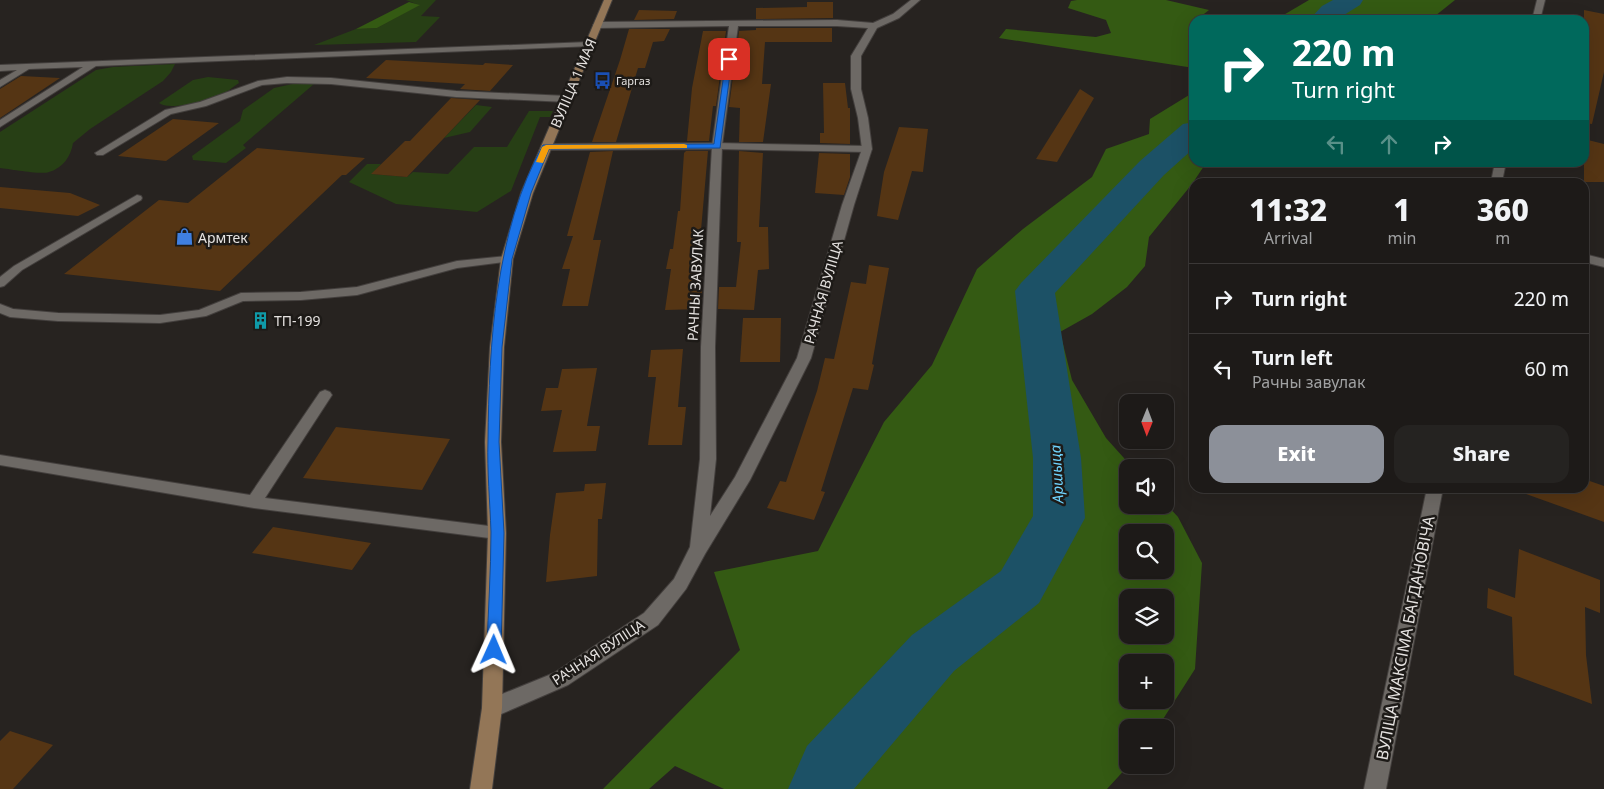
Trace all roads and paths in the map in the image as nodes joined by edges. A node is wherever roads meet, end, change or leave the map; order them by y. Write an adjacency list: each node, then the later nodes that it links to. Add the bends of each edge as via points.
1 (608, 0): 6 (street, ВУЛІЦА 1 МАЯ)
2 (916, 0): 7 (street, via 896,16)
3 (1541, 0): 4 (street)
4 (1537, 15)
5 (734, 24): 6 (street); 7 (street); 15 (street, РАЧНЫ ЗАВУЛАК)
6 (597, 25): 8 (street, ВУЛІЦА 1 МАЯ)
7 (874, 26): 17 (street, РАЧНАЯ ВУЛІЦА, via 856,56 856,89)
8 (589, 44): 9 (lane); 13 (street, ВУЛІЦА 1 МАЯ)
9 (94, 64): 10 (lane); 14 (lane)
10 (28, 67): 11 (lane); 12 (lane)
11 (0, 68)
12 (0, 84)
13 (567, 99): 16 (street, ВУЛІЦА 1 МАЯ); 18 (lane, via 456,94 331,82 287,80 261,83 203,104 168,112)
14 (0, 124)
15 (717, 146): 16 (lane); 17 (lane); 30 (street, РАЧНЫ ЗАВУЛАК, via 708,348 708,459)
16 (546, 147): 20 (street, ВУЛІЦА 1 МАЯ, via 527,193)
17 (867, 149): 30 (street, РАЧНАЯ ВУЛІЦА, via 804,358 742,480)
18 (100, 153)
19 (137, 198): 23 (lane, via 18,268)
20 (507, 259): 24 (lane, via 457,265 357,291 241,297 202,313 160,319 58,317 10,313); 29 (street, ВУЛІЦА 1 МАЯ, via 495,385)
21 (1589, 259): 22 (street)
22 (1604, 263)
23 (0, 284)
24 (0, 308)
25 (325, 395): 28 (lane)
26 (0, 460): 28 (lane)
27 (1434, 493): 33 (street, ВУЛІЦА МАКСІМА БАГДАНОВІЧА)
28 (254, 502): 29 (lane)
29 (497, 533): 31 (street, ВУЛІЦА 1 МАЯ)
30 (698, 549): 31 (street, РАЧНАЯ ВУЛІЦА, via 680,584 651,619 561,679)
31 (492, 708): 32 (street, ВУЛІЦА 1 МАЯ)
32 (481, 789)
33 (1375, 789)

